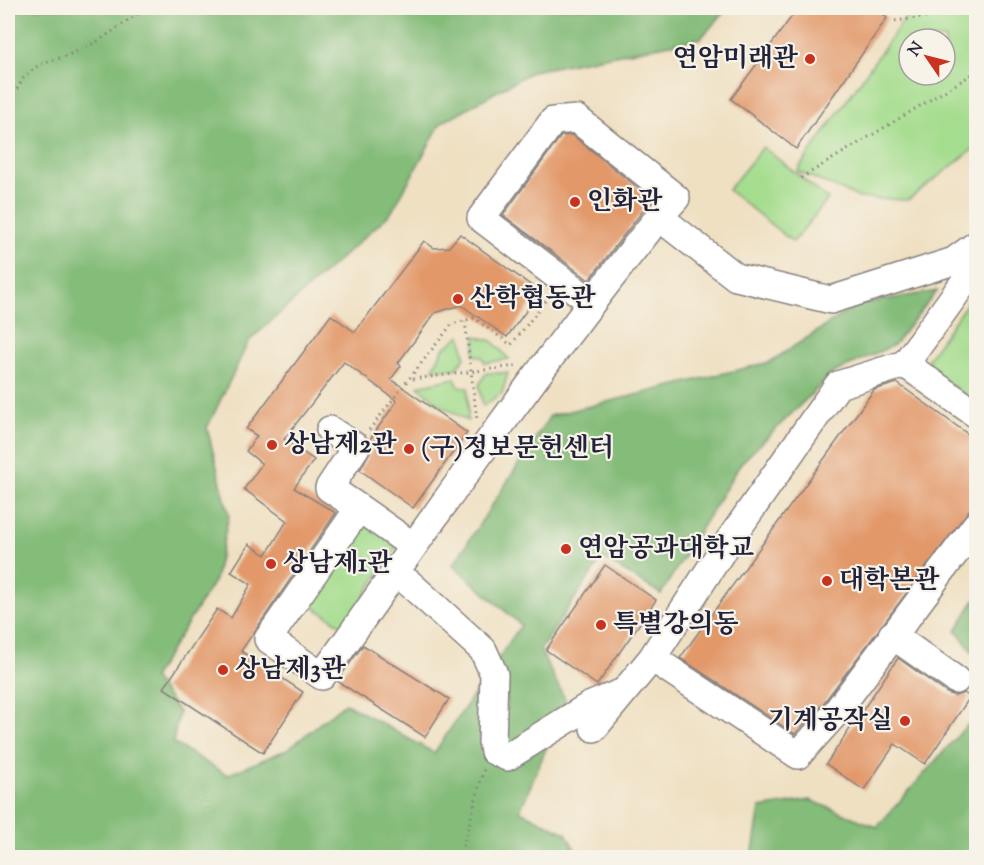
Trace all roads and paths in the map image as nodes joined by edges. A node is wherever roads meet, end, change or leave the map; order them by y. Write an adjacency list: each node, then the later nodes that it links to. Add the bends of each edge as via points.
1 (146, 8): 5 (path, via 100,40 39,65 24,77)
2 (976, 10): 3 (path)
3 (895, 21)
4 (976, 72): 6 (path)
5 (8, 105)
6 (801, 178)
7 (659, 218): 8 (lane, via 736,278 831,300 954,261); 10 (lane, via 676,198 577,119 553,121 481,218); 11 (lane)
8 (976, 245)
9 (976, 266): 14 (lane)
10 (562, 280): 11 (lane); 12 (path, via 511,345 474,318)
11 (591, 302): 13 (lane)
12 (465, 321): 15 (path); 16 (path, via 452,324)
13 (547, 362): 15 (path); 20 (lane)
14 (905, 364): 17 (lane); 26 (lane, via 838,385)
15 (471, 371): 16 (path); 20 (path)
16 (411, 379): 19 (path)
17 (976, 414)
18 (330, 430): 19 (lane)
19 (356, 447): 21 (lane, via 329,488)
20 (480, 453): 23 (lane)
21 (359, 508): 23 (lane); 23 (lane, via 268,639 322,676)
22 (976, 525): 25 (lane)
23 (413, 546)
24 (409, 583): 30 (lane, via 483,650 494,674)
25 (892, 635): 26 (lane, via 834,715 798,755); 27 (lane)
26 (652, 658): 28 (lane)
27 (956, 680)
28 (625, 691): 29 (lane); 30 (lane, via 589,706 507,757)
29 (594, 728)
30 (494, 751): 31 (path, via 483,770)
31 (460, 858)

